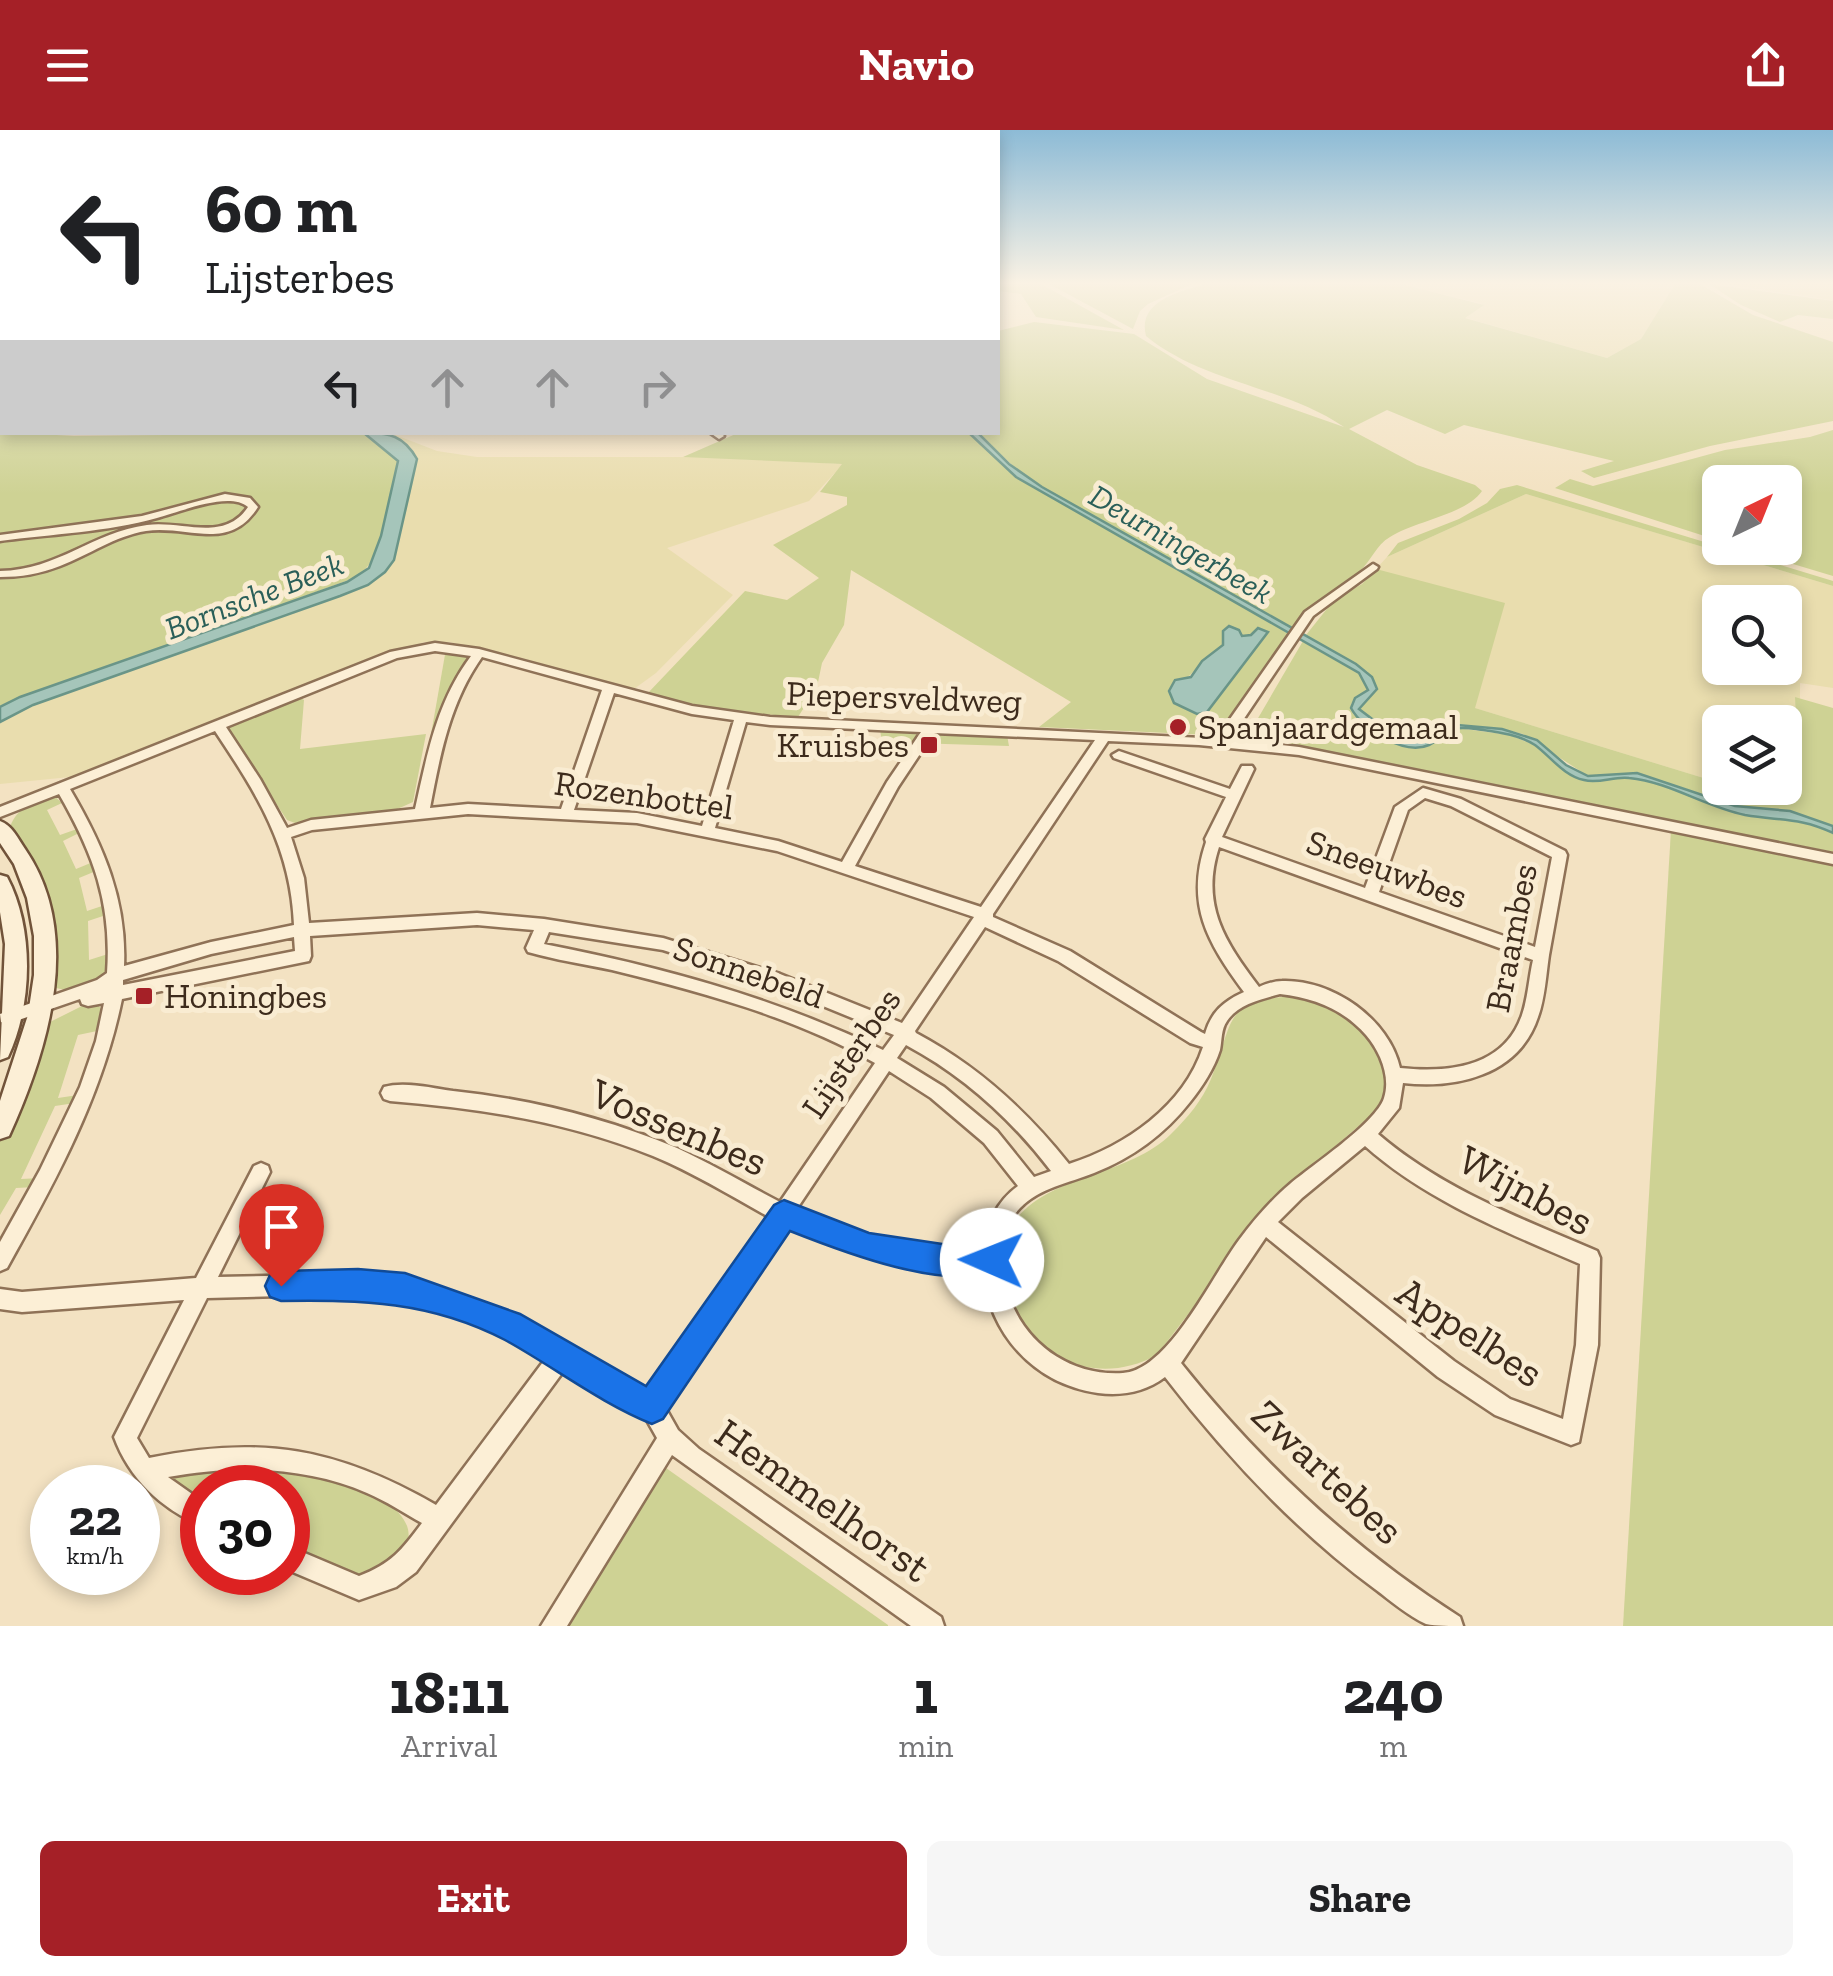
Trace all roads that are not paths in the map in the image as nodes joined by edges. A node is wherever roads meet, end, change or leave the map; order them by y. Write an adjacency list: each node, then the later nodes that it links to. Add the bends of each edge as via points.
1 (142, 524): 1 (street, via 225,497 252,507 242,521 212,532); 2 (street); 4 (street, via 47,569)
2 (0, 538)
3 (1373, 567): 11 (street, via 1316,607 1228,732)
4 (0, 574)
5 (479, 653): 6 (street, Piepersveldweg); 8 (street, Piepersveldweg, via 444,647 405,652); 18 (street, via 445,719)
6 (609, 688): 7 (street, Piepersveldweg); 16 (street)
7 (741, 718): 9 (street, Piepersveldweg); 20 (street)
8 (218, 724): 14 (street, Piepersveldweg); 21 (street)
9 (931, 728): 10 (street, Piepersveldweg); 24 (street)
10 (1105, 736): 11 (street, Piepersveldweg); 27 (street, Lijsterbes)
11 (1230, 742): 23 (street, Piepersveldweg)
12 (1119, 755): 15 (street)
13 (1247, 769): 15 (street)
14 (61, 786): 17 (street, Piepersveldweg); 31 (street, via 104,873)
15 (1234, 795): 22 (street)
16 (566, 811): 18 (street, Rozenbottel); 20 (street, Rozenbottel)
17 (0, 812)
18 (422, 812): 21 (street, Rozenbottel)
19 (0, 828): 34 (street, via 24,864 42,911)
20 (708, 829): 24 (street, Rozenbottel)
21 (284, 834): 29 (street, via 298,880)
22 (1212, 839): 26 (street, Sneeuwbes); 32 (street, via 1202,882 1209,923)
23 (1833, 859)
24 (846, 867): 27 (street, Rozenbottel)
25 (0, 882): 35 (street, via 16,959)
26 (1370, 895): 30 (street, Sneeuwbes); 30 (street, Braambes, via 1402,807 1423,793 1437,794 1560,855)
27 (984, 917): 36 (street, Lijsterbes); 37 (street, Rozenbottel)
28 (544, 925): 29 (street, Sonnebeld, via 477,920); 36 (street, Sonnebeld, via 662,944 774,978); 39 (street, Sonnebeld, via 534,948 732,995)
29 (301, 930): 31 (street, Sonnebeld); 33 (street, Sonnebeld, via 304,956)
30 (1541, 956): 40 (street, Braambes, via 1530,1017 1499,1060 1474,1072)
31 (117, 975): 33 (street); 34 (street, Sonnebeld)
32 (1255, 994): 37 (street, via 1218,1020); 40 (street, via 1299,988 1345,1006 1384,1044)
33 (113, 996): 34 (street, Sonnebeld); 49 (street, via 80,1111)
34 (40, 1008): 35 (street, Sonnebeld); 42 (street)
35 (7, 1017): 38 (street)
36 (907, 1034): 39 (street, Lijsterbes); 45 (street, Sonnebeld, via 1001,1098)
37 (1212, 1043): 45 (street, via 1178,1105 1152,1130)
38 (0, 1050)
39 (888, 1063): 46 (street, Sonnebeld, via 966,1111); 47 (street, Lijsterbes)
40 (1395, 1075): 43 (street, via 1393,1102)
41 (390, 1093): 47 (street, Vossenbes, via 466,1098 595,1128 659,1150)
42 (0, 1128)
43 (1365, 1135): 48 (street); 53 (street, Wijnbes, via 1382,1152 1486,1213 1590,1258)
44 (261, 1172): 51 (street)
45 (1066, 1175): 46 (street)
46 (1032, 1189): 50 (street, via 1005,1210)
47 (784, 1215): 50 (street, Vossenbes, via 869,1248); 56 (street, Lijsterbes)
48 (1265, 1224): 53 (street, Appelbes, via 1446,1370 1503,1408 1571,1434); 55 (street, via 1187,1342)
49 (0, 1260)
50 (992, 1260): 55 (street, via 998,1300 1011,1327 1041,1361 1075,1378 1134,1382)
51 (204, 1288): 52 (street); 54 (street, via 405,1288 509,1325); 58 (street, via 125,1437)
52 (0, 1299)
53 (1587, 1345)
54 (562, 1355): 56 (street); 62 (street)
55 (1166, 1361): 66 (street, Zwartebes, via 1248,1458 1315,1522)
56 (652, 1407): 57 (street)
57 (670, 1438): 64 (street); 65 (street, Hemmelhorst)
58 (142, 1465)
59 (160, 1467): 62 (street, via 232,1457 299,1463 363,1480)
60 (160, 1486): 61 (street)
61 (180, 1501)
62 (437, 1519): 63 (street, via 407,1563 387,1578 359,1588)
63 (310, 1567)
64 (553, 1626)
65 (932, 1626)
66 (1451, 1626)

